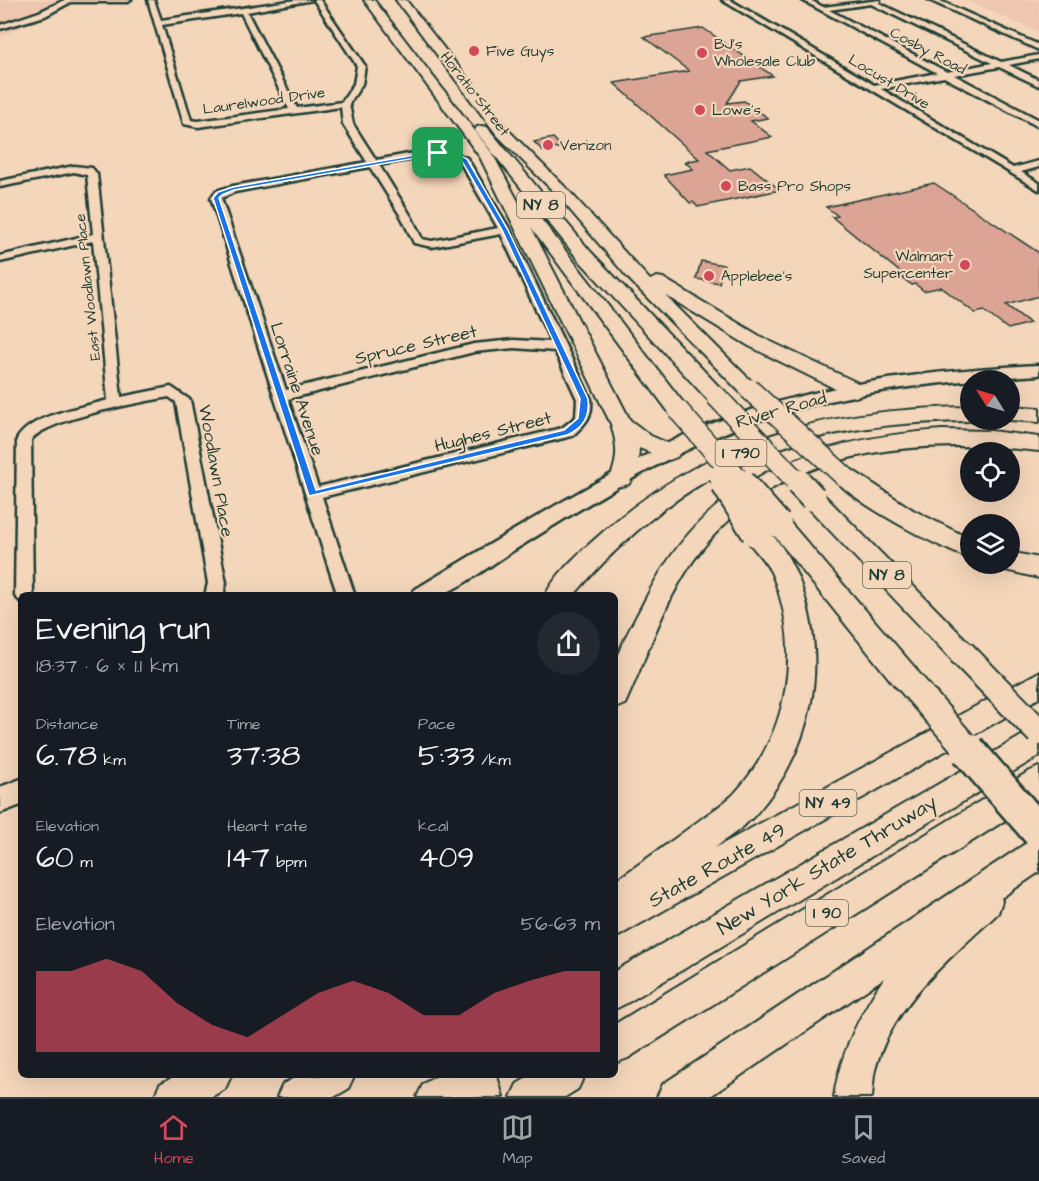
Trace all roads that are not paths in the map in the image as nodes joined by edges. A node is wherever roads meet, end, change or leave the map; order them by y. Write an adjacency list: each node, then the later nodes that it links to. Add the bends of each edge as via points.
1 (71, 0): 2 (street); 18 (street)
2 (128, 0)
3 (151, 0): 17 (street)
4 (310, 0): 16 (street)
5 (317, 0): 26 (street, via 361,66 358,84)
6 (369, 0): 30 (highway, NY 8)
7 (382, 0): 41 (highway, NY 8, via 542,205)
8 (395, 0): 19 (highway)
9 (401, 0): 29 (highway, Horatio Street)
10 (725, 0): 25 (street, Locust Drive)
11 (805, 0): 15 (street, Cosby Road)
12 (881, 0): 14 (street)
13 (932, 0): 20 (street)
14 (869, 1): 15 (street); 22 (street)
15 (820, 9): 23 (street, Cosby Road)
16 (243, 10): 17 (street); 27 (street)
17 (158, 23): 27 (street, Laurelwood Drive, via 187,122 198,124)
18 (0, 27)
19 (413, 32)
20 (1039, 48)
21 (1039, 57): 22 (street)
22 (1001, 64): 23 (street); 24 (street)
23 (945, 75): 25 (street); 28 (street, Cosby Road)
24 (1039, 83)
25 (873, 88): 33 (street, Locust Drive)
26 (345, 104): 27 (street, Laurelwood Drive); 31 (street, via 348,124)
27 (294, 110)
28 (1039, 124)
29 (517, 147): 39 (highway, Horatio Street); 41 (highway)
30 (487, 156): 53 (highway); 59 (highway, NY 8, bridge)
31 (372, 164): 36 (street, Hughes Street); 37 (street, Hughes Street, via 425,154 456,155 468,164); 37 (street, via 418,241 432,244)
32 (1039, 164): 33 (street)
33 (1012, 171): 35 (street, Locust Drive)
34 (0, 184): 38 (street, East Woodlawn Place, via 74,169 88,170 92,174)
35 (1039, 187)
36 (220, 193): 45 (street, Lorraine Avenue, via 216,198)
37 (505, 230): 42 (street, Hughes Street)
38 (99, 236): 40 (street); 46 (street, East Woodlawn Place)
39 (606, 242): 44 (highway, via 694,306 756,342); 60 (highway, bridge, via 749,388 844,476 897,514)
40 (0, 259)
41 (621, 293): 70 (highway, NY 8, bridge)
42 (561, 347): 45 (street, Spruce Street, via 514,344 474,348); 58 (street, Hughes Street, via 585,410 582,419 567,432)
43 (1039, 370): 44 (main road, River Road, via 937,377)
44 (855, 390): 56 (main road, River Road, via 741,421)
45 (281, 396): 58 (street, Lorraine Avenue)
46 (115, 403): 63 (street, Woodlawn Place, via 36,427 24,439); 64 (street, Woodlawn Place, via 171,392 183,400 217,583)
47 (960, 406): 54 (highway, via 895,411)
48 (1020, 406): 49 (highway)
49 (1039, 407)
50 (960, 414): 54 (highway, I 790)
51 (1020, 414): 52 (highway)
52 (1039, 415)
53 (621, 424): 56 (highway, via 648,446); 57 (highway, via 628,445 627,465)
54 (812, 430): 67 (highway, I 790, via 733,457 658,501 623,528)
55 (1039, 444): 69 (highway, via 978,437 899,439 800,464 762,483 734,502 686,553 666,584)
56 (669, 452): 57 (main road, River Road)
57 (621, 478): 66 (main road, River Road)
58 (312, 494): 65 (street, Lorraine Avenue)
59 (767, 528): 75 (highway, NY 8, bridge, via 906,678); 76 (highway, via 795,600 802,633 803,684 794,721 778,757 742,807)
60 (960, 545)
61 (1020, 564): 62 (highway)
62 (1039, 568)
63 (24, 592)
64 (215, 592)
65 (346, 592)
66 (429, 592)
67 (560, 592)
68 (1039, 684): 77 (highway, State Route 49 / NY 49)
69 (618, 688)
70 (1039, 732)
71 (1039, 740): 78 (highway, New York State Thruway / I 90)
72 (1039, 782): 79 (highway, New York State Thruway / I 90)
73 (18, 793): 74 (main road)
74 (0, 800)
75 (1036, 848): 90 (highway); 91 (highway, via 903,980 875,1023 856,1070)
76 (618, 899)
77 (618, 919)
78 (618, 989)
79 (618, 1043)
80 (208, 1078): 85 (highway)
81 (331, 1078): 86 (highway)
82 (469, 1078): 87 (highway)
83 (479, 1078): 88 (highway)
84 (562, 1078): 89 (highway)
85 (173, 1097)
86 (296, 1097)
87 (436, 1097)
88 (484, 1097)
89 (530, 1097)
90 (676, 1097)
91 (853, 1097)

